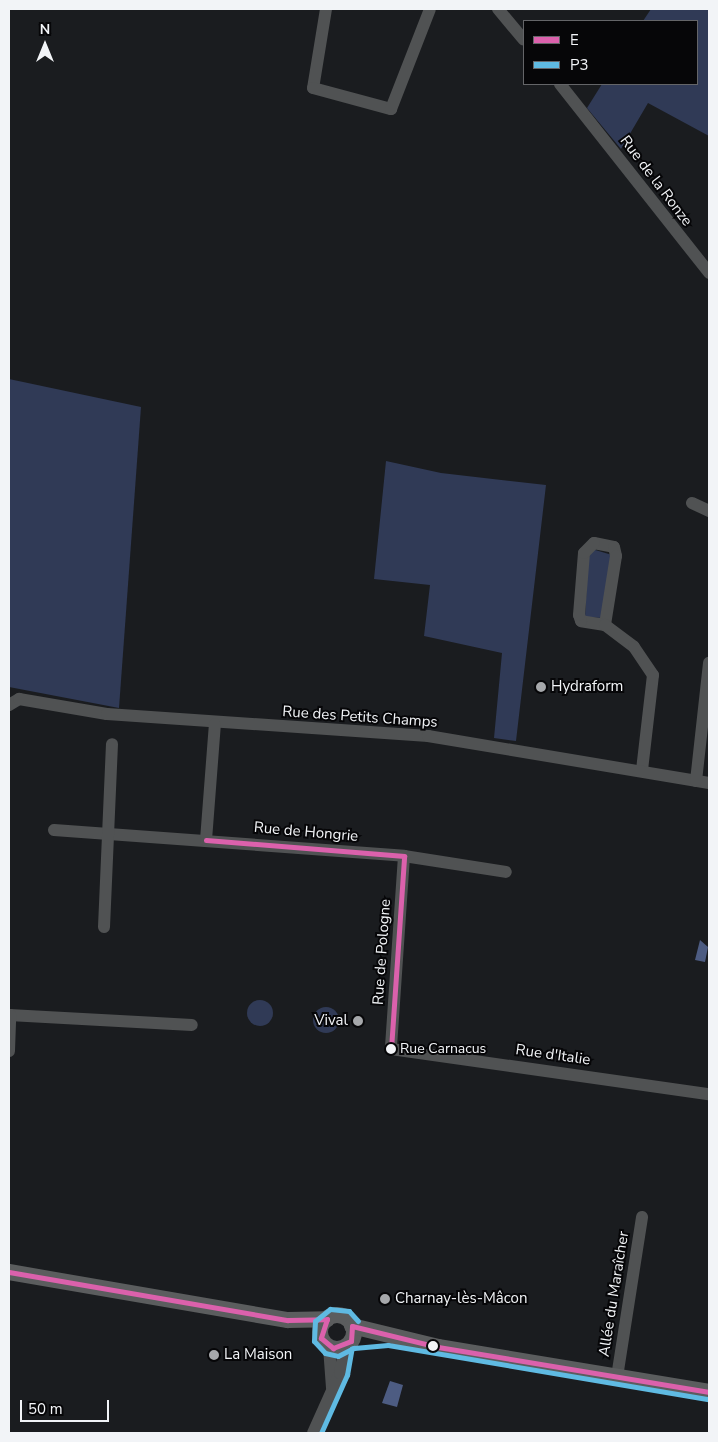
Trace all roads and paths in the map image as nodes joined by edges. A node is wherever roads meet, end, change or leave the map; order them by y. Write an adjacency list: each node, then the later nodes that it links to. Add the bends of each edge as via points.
1 (326, 9): 2 (street, via 313,88 390,109)
2 (430, 9)
3 (498, 9): 4 (street)
4 (523, 39)
5 (561, 85): 6 (street, Rue de la Ronze)
6 (709, 273)
7 (692, 503): 8 (street)
8 (709, 511)
9 (605, 625): 9 (street, via 616,556 614,547 594,542 584,554 579,615 581,621); 14 (street, via 634,647 653,675)
10 (709, 663): 15 (street)
11 (12, 700): 12 (street, Rue des Petits Champs, via 106,714)
12 (215, 724): 14 (street, Rue des Petits Champs, via 428,736); 19 (street)
13 (112, 744): 18 (street)
14 (642, 770): 15 (street, Rue des Petits Champs)
15 (696, 780): 16 (street, Rue des Petits Champs)
16 (709, 783)
17 (54, 830): 18 (street, Rue de Hongrie)
18 (109, 835): 19 (street, Rue de Hongrie); 22 (street)
19 (206, 840): 20 (street, Rue de Hongrie)
20 (404, 856): 21 (street, Rue de Hongrie); 25 (street, Rue de Pologne)
21 (506, 872)
22 (104, 927)
23 (10, 1015): 24 (street); 26 (street)
24 (192, 1024)
25 (391, 1049): 27 (street, Rue d'Italie)
26 (9, 1051)
27 (709, 1094)
28 (642, 1217): 33 (street, Allée du Maraîcher)
29 (9, 1272): 31 (main road)
30 (327, 1319): 31 (main road); 32 (main road); 32 (main road, via 340,1315)
31 (288, 1320): 32 (main road)
32 (339, 1340): 33 (main road, via 388,1337); 35 (street, via 332,1388)
33 (617, 1376): 34 (main road)
34 (709, 1392)
35 (313, 1433)

